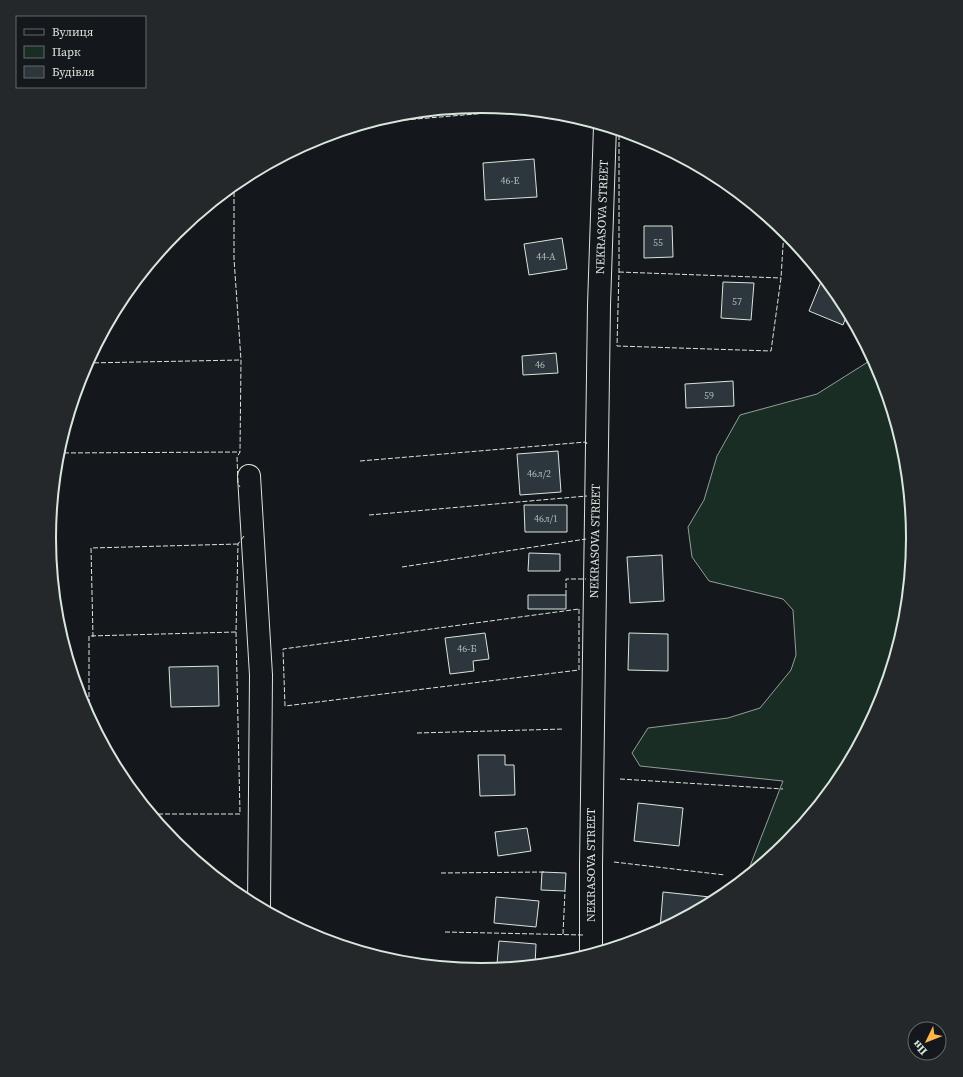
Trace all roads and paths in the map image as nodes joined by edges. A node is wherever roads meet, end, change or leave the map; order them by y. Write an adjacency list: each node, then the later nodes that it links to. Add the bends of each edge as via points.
1 (605, 131): 4 (street, NEKRASOVA STREET, via 599,305)
2 (249, 476): 3 (street, via 261,675)
3 (259, 901)
4 (591, 950)

